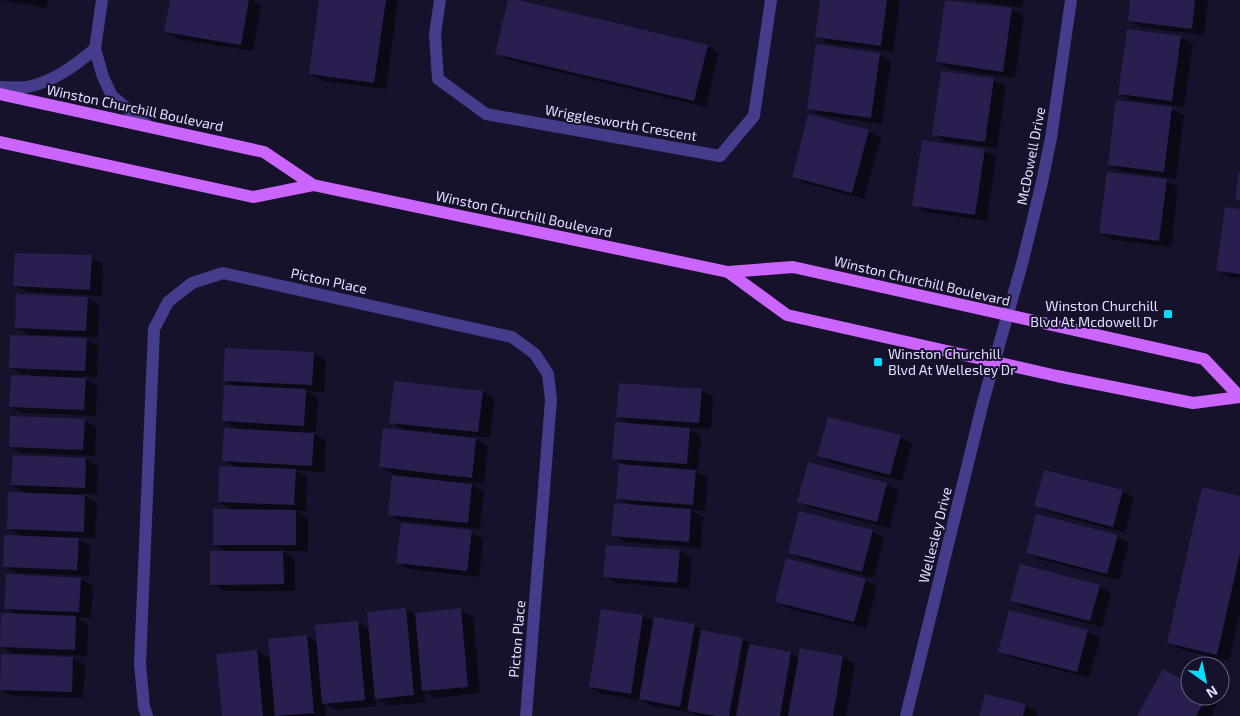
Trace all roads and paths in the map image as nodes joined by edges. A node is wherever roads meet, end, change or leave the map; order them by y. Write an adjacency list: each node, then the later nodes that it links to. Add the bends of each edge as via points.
1 (102, 0): 5 (street)
2 (440, 0): 3 (street, Wrigglesworth Crescent, via 435,34 438,79 486,114 720,156 754,116)
3 (771, 0)
4 (1071, 0): 12 (street, McDowell Drive, via 1044,173)
5 (95, 49): 6 (street, via 68,71 49,79 27,87); 8 (street, via 112,96)
6 (0, 87)
7 (0, 94): 8 (main road, Winston Churchill Boulevard)
8 (147, 125): 10 (main road, Winston Churchill Boulevard, via 264,152)
9 (0, 142): 10 (main road, Winston Churchill Boulevard, via 252,197)
10 (313, 185): 11 (main road, Winston Churchill Boulevard)
11 (728, 272): 12 (main road, Winston Churchill Boulevard, via 794,267); 13 (main road, Winston Churchill Boulevard, via 787,315)
12 (1007, 316): 13 (street, McDowell Drive); 14 (main road, Winston Churchill Boulevard, via 1204,359)
13 (994, 362): 14 (main road, Winston Churchill Boulevard, via 1193,404); 17 (street, Wellesley Drive)
14 (1240, 397)
15 (147, 716): 16 (street, Picton Place, via 140,664 154,329 168,302 192,283 224,274 512,337 535,354 548,374 552,400)
16 (526, 716)
17 (906, 716)

